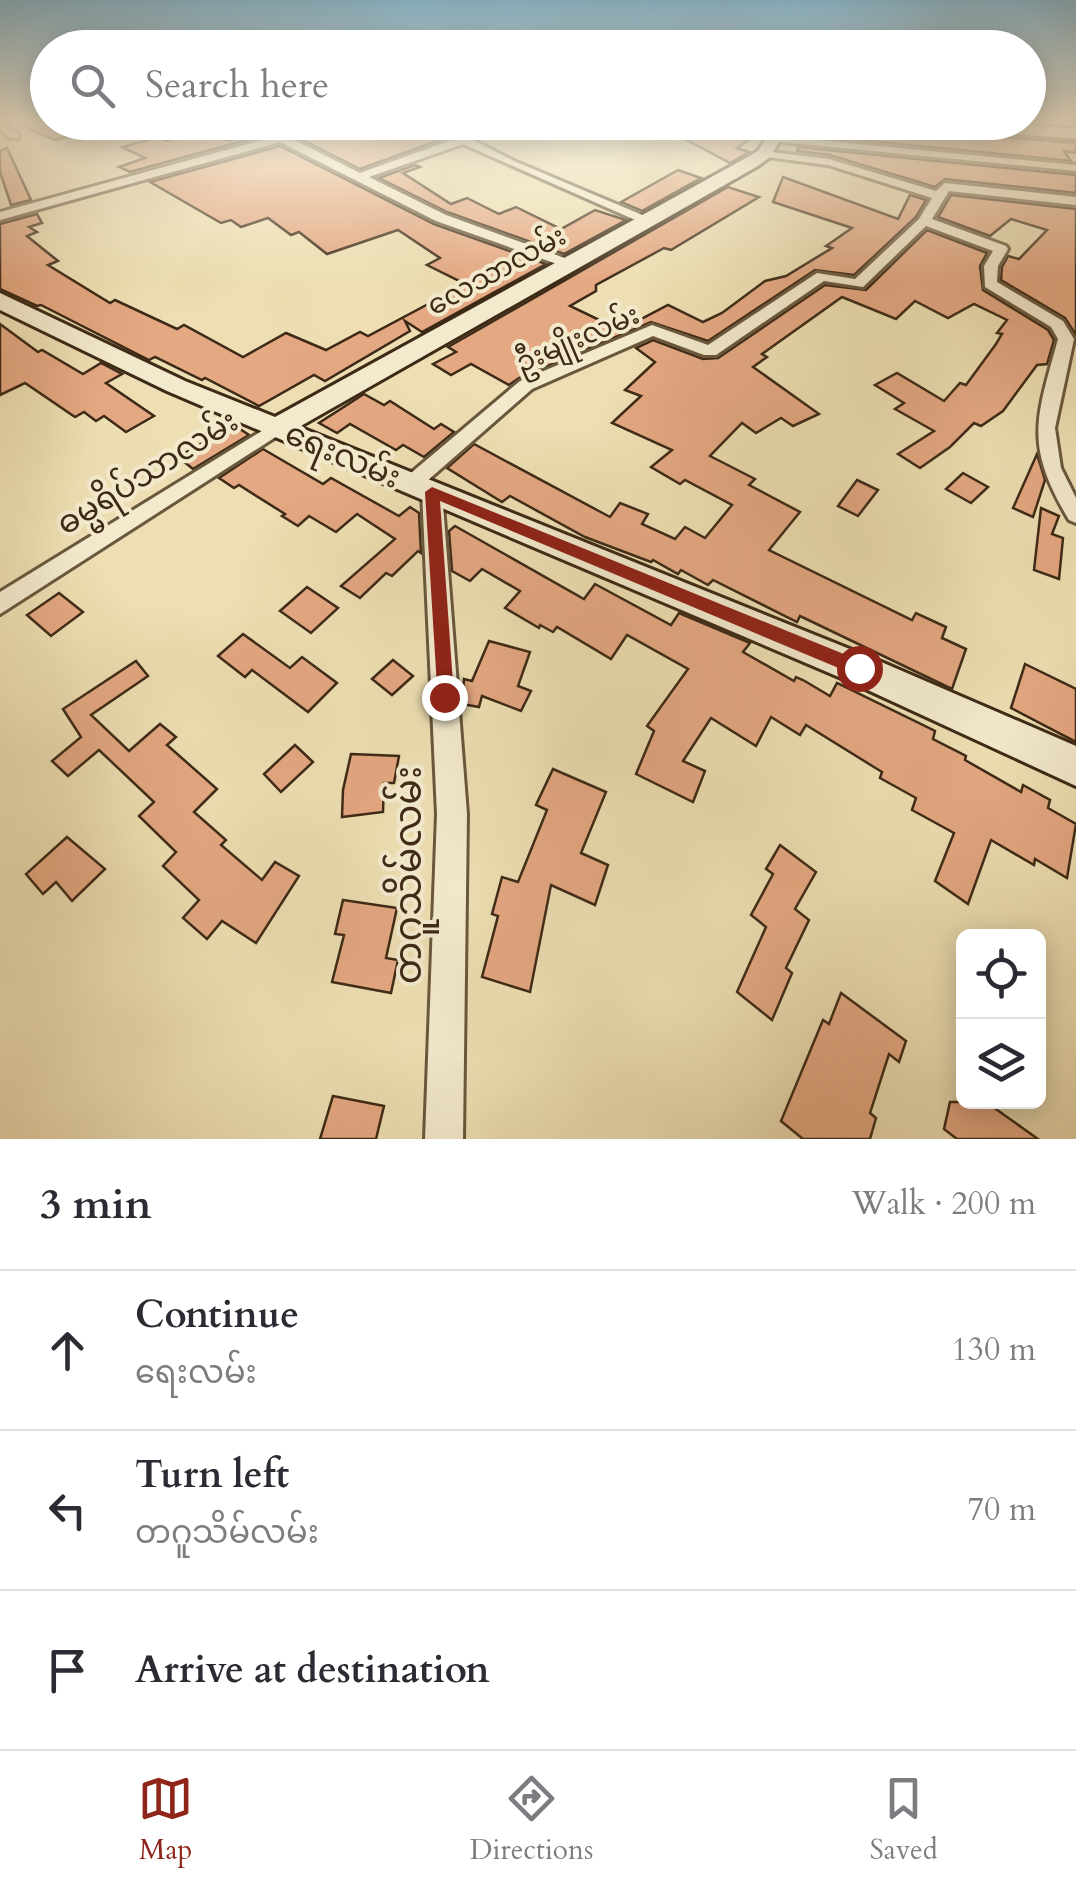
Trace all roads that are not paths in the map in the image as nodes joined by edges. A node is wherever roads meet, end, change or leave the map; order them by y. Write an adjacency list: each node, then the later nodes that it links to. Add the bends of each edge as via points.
1 (147, 175): 10 (street)
2 (351, 175): 7 (street)
3 (364, 175): 7 (street)
4 (541, 175): 11 (street)
5 (716, 175): 11 (street, လေသာလမ်း)
6 (872, 175): 8 (street)
7 (356, 178): 13 (street, via 441,218)
8 (939, 196): 9 (street, via 945,187); 12 (street)
9 (1076, 201)
10 (0, 216)
11 (647, 220): 13 (street, လေသာလမ်း)
12 (924, 221): 15 (street, via 1001,249 990,266 990,284 1057,324); 17 (street, ဦးမျိုးလမ်း, via 858,284 822,276 710,351 652,330 526,386)
13 (568, 264): 16 (street, လေသာလမ်း)
14 (0, 300): 16 (street, ရေးလမ်း, via 96,350)
15 (1069, 358): 18 (street, via 1042,431 1050,466)
16 (278, 427): 17 (street, ရေးလမ်း); 19 (street, ဓမ္မရိပ်သာလမ်း)
17 (422, 488): 20 (street, ရေးလမ်း, via 859,668); 21 (street, တဂူသိမ်လမ်း, via 452,814)
18 (1076, 515)
19 (0, 604)
20 (1076, 766)
21 (444, 1139)

